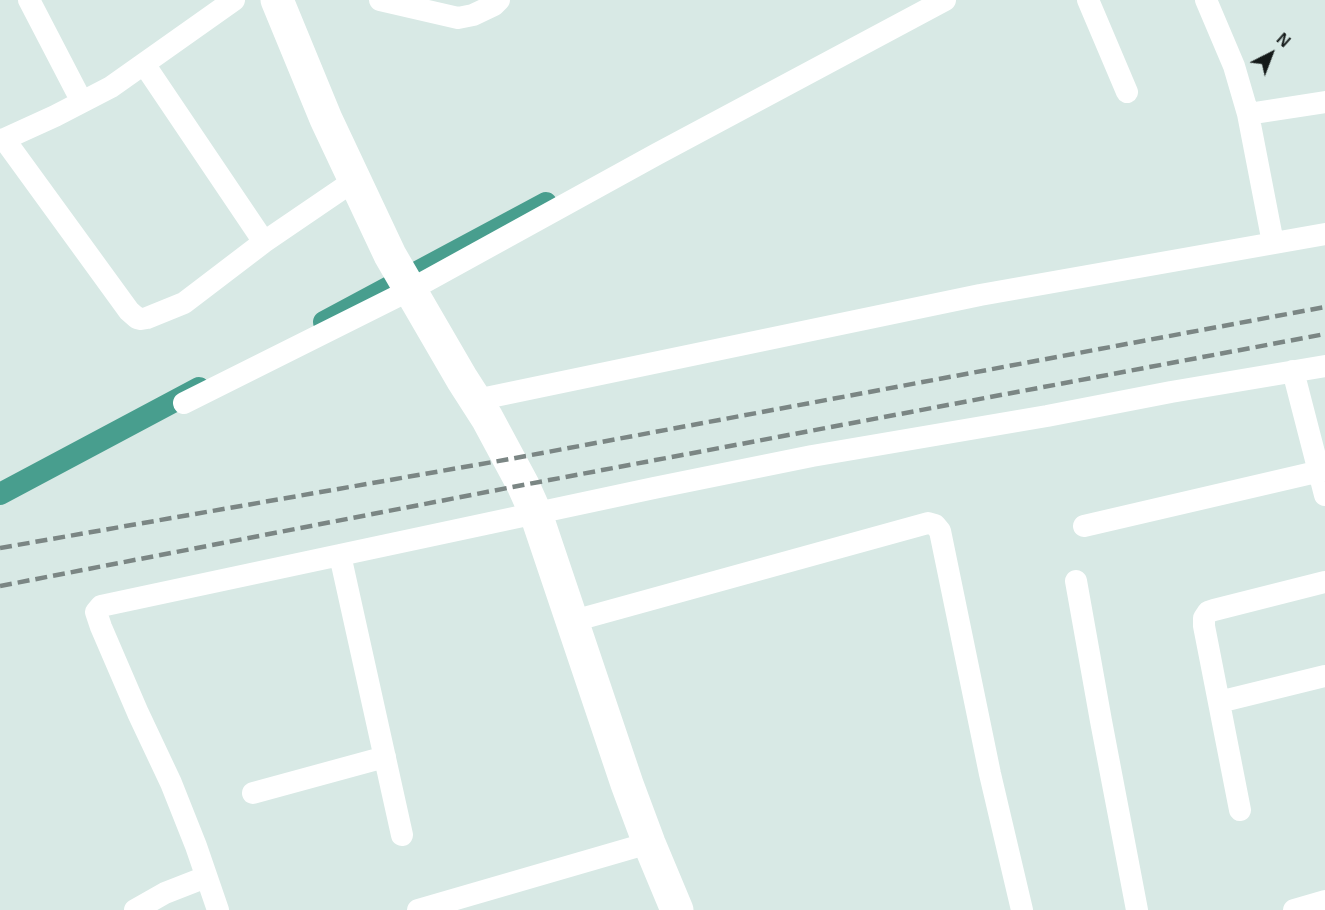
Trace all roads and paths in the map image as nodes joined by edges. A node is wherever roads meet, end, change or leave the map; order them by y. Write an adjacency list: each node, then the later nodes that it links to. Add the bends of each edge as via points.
1 (29, 0): 11 (street)
2 (234, 0): 9 (street)
3 (277, 0): 15 (street)
4 (380, 0): 5 (street, via 458,18 473,15)
5 (499, 0)
6 (945, 0): 19 (street, via 668,148)
7 (1088, 0): 10 (street)
8 (1206, 0): 13 (street, via 1234,66)
9 (144, 64): 11 (street); 17 (street)
10 (1127, 92)
11 (82, 102): 14 (street)
12 (1325, 102): 13 (street)
13 (1248, 114): 18 (street)
14 (2, 140): 17 (street, via 137,318 147,318 183,303)
15 (355, 180): 17 (street); 19 (street)
16 (1325, 234): 18 (street)
17 (264, 242)
18 (1273, 243): 22 (street, via 980,295)
19 (401, 275): 22 (street); 23 (street)
20 (1325, 366): 21 (street)
21 (1293, 371): 24 (street); 26 (street, via 812,456)
22 (476, 400): 26 (street)
23 (184, 404)
24 (1322, 471): 25 (street); 27 (street)
25 (1325, 495)
26 (536, 514): 28 (street); 31 (street)
27 (1084, 526)
28 (340, 555): 34 (street); 39 (street, via 112,603 96,612 171,783)
29 (1076, 581): 46 (street)
30 (1325, 582): 33 (street, via 1208,612 1204,626)
31 (573, 621): 38 (street); 45 (street, via 928,522 935,525 940,531)
32 (1325, 676): 33 (street)
33 (1219, 702): 36 (street)
34 (385, 758): 35 (street); 37 (street)
35 (253, 793)
36 (1240, 810)
37 (402, 835)
38 (649, 843): 43 (street); 44 (street)
39 (206, 877): 41 (street, via 165,892); 42 (street)
40 (1325, 901): 47 (street)
41 (135, 910)
42 (218, 910)
43 (418, 910)
44 (677, 910)
45 (1022, 910)
46 (1137, 910)
47 (1294, 910)

